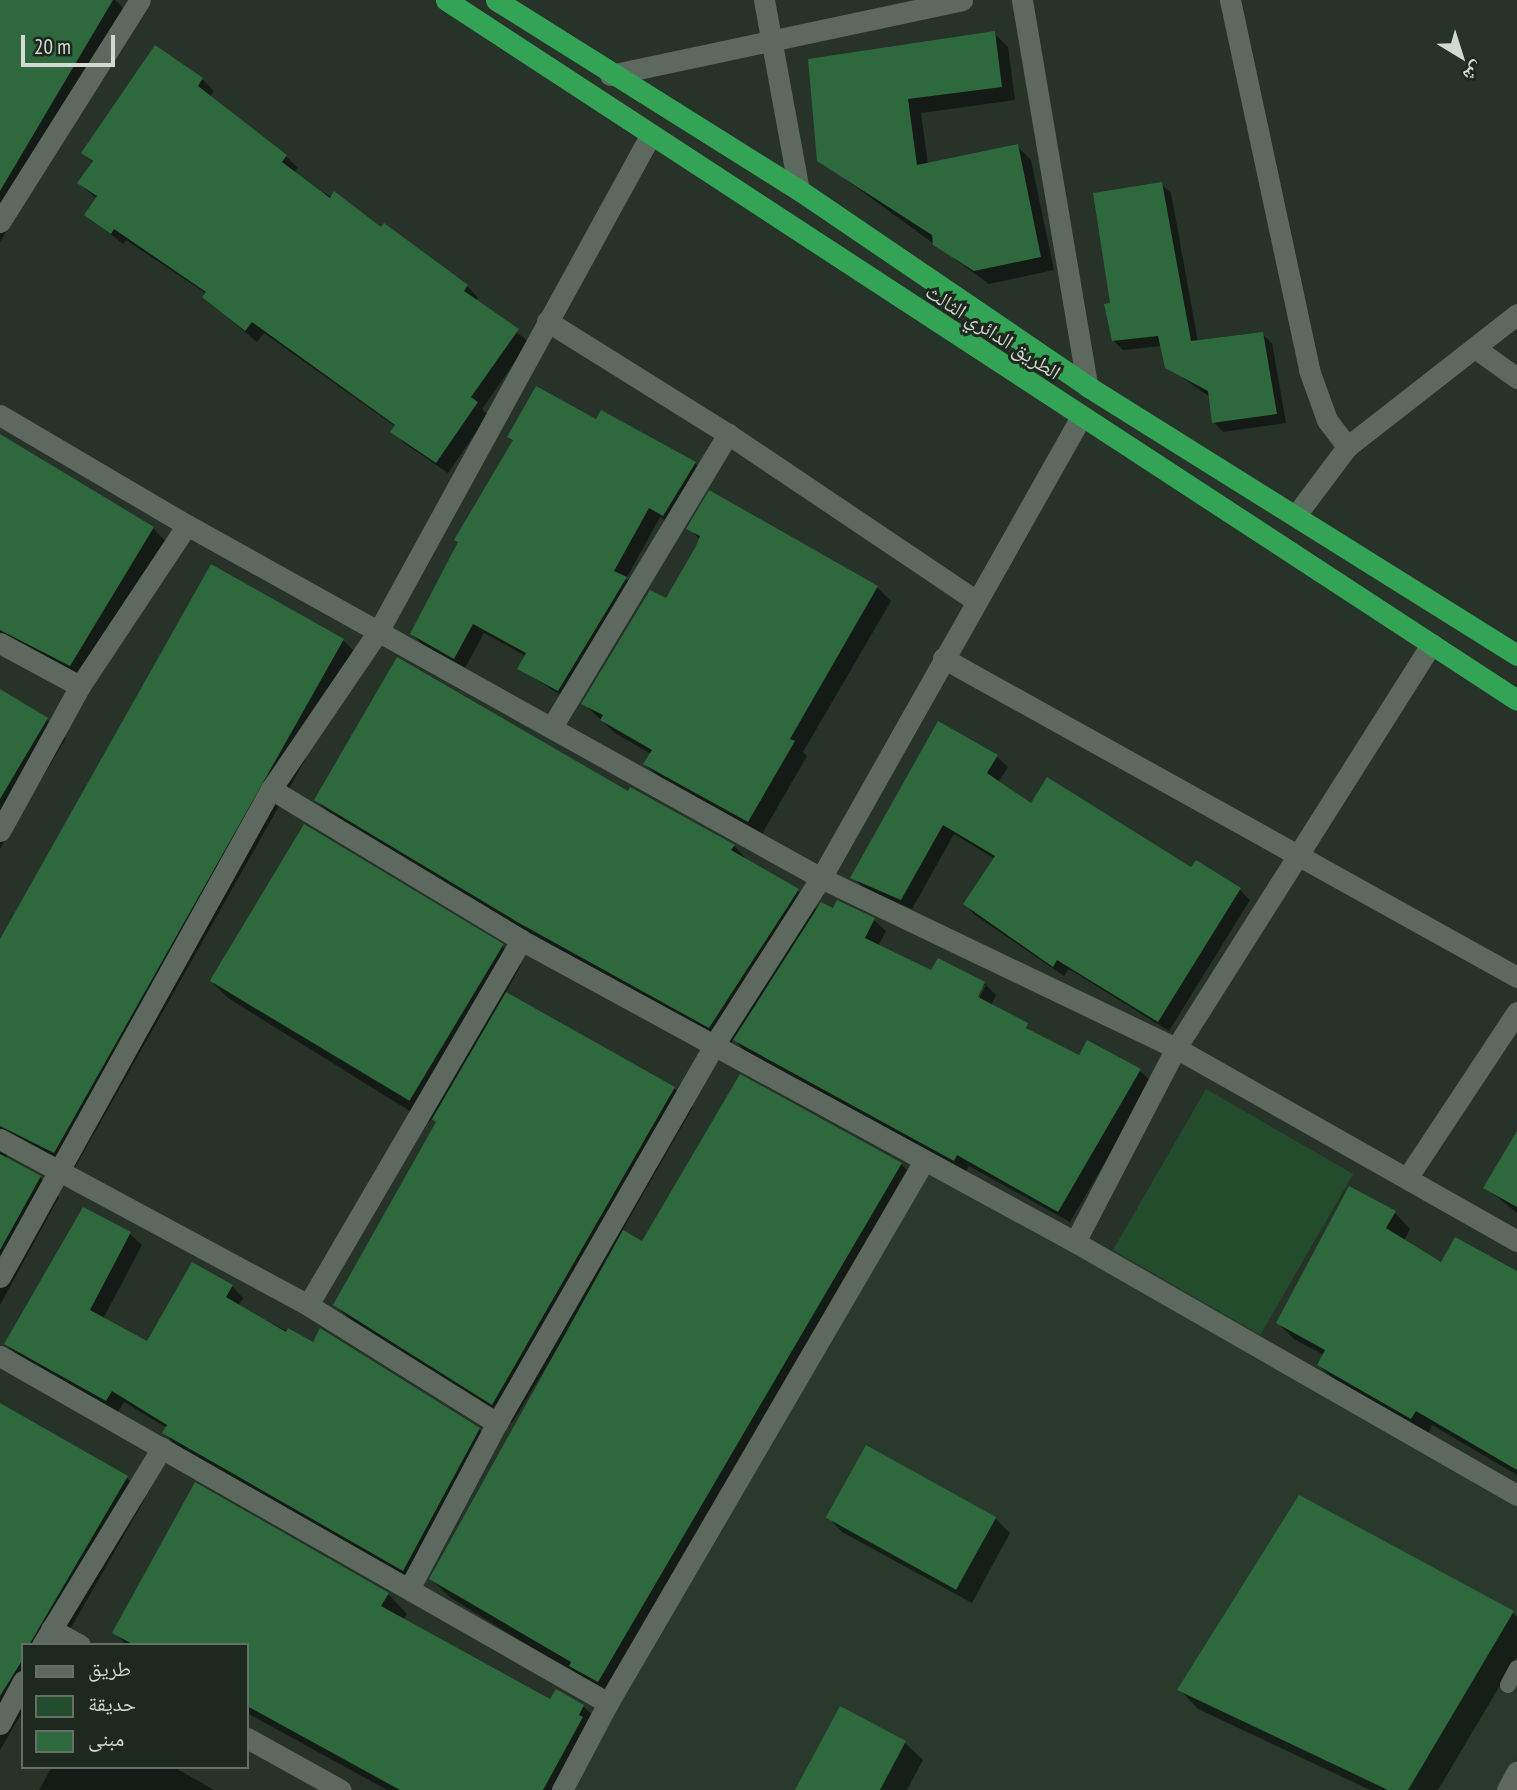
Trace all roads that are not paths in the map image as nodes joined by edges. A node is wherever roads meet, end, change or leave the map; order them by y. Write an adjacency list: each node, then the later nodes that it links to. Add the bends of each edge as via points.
1 (140, 0): 12 (street)
2 (446, 0): 10 (highway, الطريق الدائري الثالث)
3 (764, 0): 8 (street)
4 (962, 0): 8 (street)
5 (1021, 0): 17 (street)
6 (1230, 0): 21 (street, via 1309,370 1327,420)
7 (504, 3): 9 (highway, الطريق الدائري الثالث)
8 (770, 38): 9 (street); 11 (street)
9 (610, 75): 11 (highway, الطريق الدائري الثالث)
10 (650, 136): 14 (street); 19 (highway, الطريق الدائري الثالث)
11 (799, 190): 17 (highway, الطريق الدائري الثالث)
12 (0, 222)
13 (1517, 314): 15 (street)
14 (547, 321): 20 (street); 25 (street)
15 (1475, 348): 16 (street); 21 (street)
16 (1517, 378)
17 (1087, 386): 22 (highway, الطريق الدائري الثالث)
18 (0, 415): 23 (street)
19 (1081, 418): 24 (street); 27 (highway, الطريق الدائري الثالث)
20 (728, 434): 24 (street); 32 (street)
21 (1347, 447): 22 (street)
22 (1296, 515): 28 (highway, الطريق الدائري الثالث)
23 (187, 525): 25 (street); 30 (street)
24 (975, 600): 29 (street)
25 (379, 630): 32 (street); 33 (street)
26 (0, 643): 30 (street)
27 (1431, 644): 31 (highway, الطريق الدائري الثالث); 35 (street)
28 (1517, 654)
29 (943, 659): 35 (street); 36 (street)
30 (80, 687): 34 (street)
31 (1517, 700)
32 (553, 725): 36 (street)
33 (271, 789): 37 (street); 44 (street)
34 (0, 831)
35 (1298, 855): 38 (street); 41 (street)
36 (821, 878): 40 (street); 41 (street)
37 (521, 940): 40 (street); 49 (street)
38 (1517, 977)
39 (1517, 1012): 45 (street)
40 (714, 1045): 43 (street); 51 (street)
41 (1176, 1048): 45 (street); 47 (street)
42 (0, 1139): 44 (street)
43 (924, 1161): 47 (street); 60 (street)
44 (57, 1172): 48 (street); 49 (street)
45 (1406, 1178): 46 (street)
46 (1517, 1241)
47 (1074, 1242): 53 (street)
48 (0, 1277)
49 (308, 1305): 51 (street)
50 (0, 1356): 52 (street)
51 (497, 1423): 54 (street)
52 (162, 1448): 54 (street); 55 (street)
53 (1517, 1495)
54 (410, 1587): 60 (street)
55 (46, 1637): 56 (street)
56 (72, 1643)
57 (1517, 1668): 59 (lane)
58 (21, 1685): 61 (street)
59 (1508, 1685)
60 (608, 1703): 65 (street)
61 (0, 1724)
62 (248, 1739): 64 (street)
63 (1517, 1771): 66 (street)
64 (341, 1790)
65 (562, 1790)
66 (1507, 1790)

